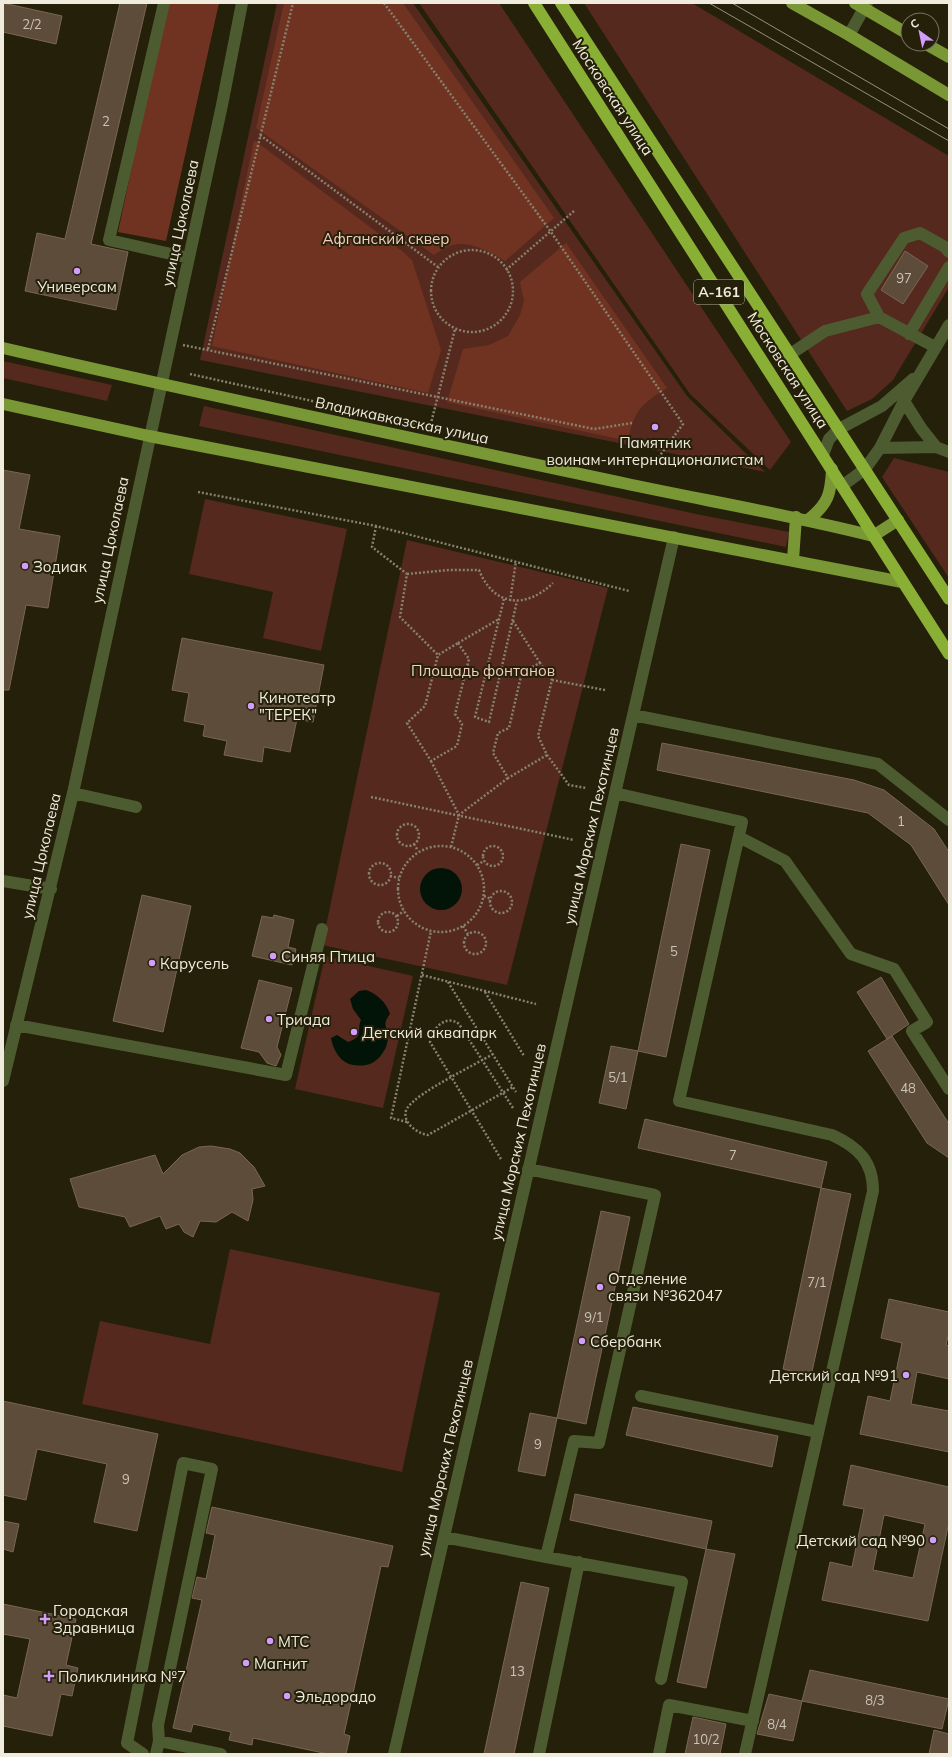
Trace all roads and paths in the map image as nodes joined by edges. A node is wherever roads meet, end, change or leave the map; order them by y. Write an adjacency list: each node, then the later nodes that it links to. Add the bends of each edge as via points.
1 (164, 3): 18 (street, via 109,240)
2 (242, 3): 18 (street, улица Цоколаева)
3 (293, 3): 14 (path)
4 (384, 3): 16 (path)
5 (534, 3): 43 (highway, Московская улица / А-161)
6 (561, 3): 30 (highway, Московская улица / А-161)
7 (792, 3): 10 (main road)
8 (862, 5): 9 (main road); 10 (street)
9 (900, 29)
10 (849, 35): 13 (main road)
11 (940, 52): 12 (main road)
12 (949, 57)
13 (949, 95)
14 (260, 135): 19 (path); 29 (path)
15 (574, 211): 16 (path)
16 (551, 232): 21 (path); 44 (path, via 683,424)
17 (949, 252): 22 (street, via 920,233 904,238 867,294)
18 (188, 258): 33 (street, улица Цоколаева)
19 (438, 267): 21 (path, via 450,256 464,250 479,250 496,257); 24 (path, via 431,286 431,300 438,316)
20 (949, 267): 25 (street)
21 (506, 270): 24 (path, via 510,274 513,293 507,313 493,327 474,332)
22 (878, 317): 25 (street); 30 (street, via 825,331)
23 (949, 325): 27 (street)
24 (455, 329): 34 (path)
25 (909, 334): 27 (street)
26 (183, 344): 29 (path)
27 (935, 347): 31 (street)
28 (3, 348): 33 (main road, Владикавказская улица)
29 (208, 349): 34 (path)
30 (789, 355): 38 (highway, Московская улица / А-161)
31 (920, 373): 35 (street); 38 (street, via 882,406)
32 (190, 374): 34 (path, via 430,427)
33 (161, 384): 39 (street, улица Цоколаева); 49 (main road, Владикавказская улица, via 699,499)
34 (438, 396): 37 (path, via 594,429)
35 (904, 401): 40 (street); 41 (street)
36 (3, 404): 39 (main road)
37 (632, 423)
38 (839, 429): 43 (street, via 829,439); 46 (highway, Московская улица / А-161)
39 (149, 436): 54 (main road); 78 (street, улица Цоколаева)
40 (936, 447): 41 (street); 42 (street)
41 (880, 448): 46 (street)
42 (949, 452)
43 (823, 455): 45 (highway, Московская улица / А-161)
44 (653, 466)
45 (832, 469): 47 (highway, Московская улица / А-161); 50 (main road, via 829,495 820,510)
46 (865, 470): 47 (street); 51 (highway, Московская улица / А-161)
47 (842, 486): 53 (highway, Московская улица / А-161)
48 (198, 492): 52 (path)
49 (796, 517): 50 (main road, Владикавказская улица); 55 (main road)
50 (808, 520): 53 (main road, Владикавказская улица)
51 (898, 520): 53 (main road); 62 (highway, Московская улица / А-161)
52 (376, 526): 56 (path); 57 (path, via 372,547)
53 (873, 536): 58 (highway, Московская улица / А-161)
54 (674, 537): 55 (main road); 73 (street, улица Морских Пехотинцев)
55 (793, 560): 58 (main road)
56 (516, 561): 60 (path); 63 (path)
57 (407, 574): 61 (path, via 479,570 493,591); 69 (path, via 400,617)
58 (902, 582): 68 (highway, Московская улица / А-161)
59 (553, 583): 64 (path, via 535,596)
60 (629, 590)
61 (504, 598): 63 (path); 65 (path)
62 (949, 599)
63 (510, 601): 64 (path)
64 (517, 601): 66 (path)
65 (499, 619): 66 (path, via 475,717 489,722); 67 (path)
66 (513, 621): 70 (path)
67 (458, 643): 69 (path); 75 (path, via 469,659 455,714 462,724 457,746)
68 (949, 654)
69 (438, 655): 75 (path, via 425,706 407,723)
70 (540, 663): 71 (path); 76 (path, via 522,672 509,728 498,733 493,753)
71 (552, 680): 72 (path); 74 (path, via 538,736)
72 (605, 690)
73 (633, 715): 79 (street, улица Морских Пехотинцев); 83 (street, via 878,764)
74 (547, 755): 76 (path); 77 (path, via 569,786)
75 (431, 761): 82 (path)
76 (508, 778): 82 (path)
77 (586, 788)
78 (73, 793): 81 (street); 94 (street, улица Цоколаева)
79 (615, 793): 84 (street, via 742,822); 121 (street, улица Морских Пехотинцев)
80 (371, 797): 82 (path)
81 (136, 807)
82 (459, 815): 85 (path); 87 (path)
83 (949, 820)
84 (739, 837): 114 (street, via 785,861 851,954 894,969 927,1022 912,1031); 123 (street, via 679,1101 832,1135 846,1141 860,1153 869,1166 873,1178 873,1191)
85 (574, 840)
86 (414, 844): 86 (path, via 418,838 417,830 409,824 401,827 397,835 398,840 406,846); 88 (path)
87 (451, 847): 88 (path, via 443,845); 90 (path, via 466,854)
88 (418, 851): 92 (path, via 408,860)
89 (484, 861): 89 (path, via 488,866 496,866 501,862 503,854 496,846 490,847 485,850); 90 (path)
90 (477, 865): 95 (path, via 483,880)
91 (390, 876): 91 (path, via 389,867 380,862 373,865 368,872 372,881 378,885 386,883); 92 (path)
92 (399, 878): 97 (path, via 399,904)
93 (3, 881): 94 (street)
94 (51, 889): 107 (street, улица Цоколаева)
95 (484, 896): 96 (path); 99 (path, via 474,917)
96 (491, 898): 96 (path, via 491,906 496,912 504,912 511,905 510,897 504,892 494,894)
97 (404, 911): 98 (path); 101 (path, via 417,925)
98 (397, 916): 98 (path, via 389,911 382,914 378,921 379,926 386,931 394,930 398,924)
99 (463, 926): 101 (path, via 452,931); 102 (path)
100 (322, 929): 107 (street, via 286,1075)
101 (431, 931): 103 (path)
102 (468, 934): 102 (path, via 464,942 465,948 474,954 482,952 486,946 485,937 476,931)
103 (422, 976): 104 (path); 119 (path, via 391,1118)
104 (448, 982): 105 (path); 108 (path)
105 (484, 991): 106 (path); 109 (path)
106 (536, 1004)
107 (16, 1025): 112 (street, улица Цоколаева)
108 (493, 1054): 110 (path); 113 (path)
109 (524, 1056)
110 (482, 1060): 111 (path); 111 (path, via 459,1024 445,1021 431,1034 430,1042); 116 (path)
111 (452, 1078): 118 (path); 119 (path, via 419,1097 408,1107 405,1113)
112 (3, 1081)
113 (513, 1087): 115 (path); 116 (path)
114 (949, 1089)
115 (516, 1092)
116 (503, 1093): 117 (path); 118 (path)
117 (513, 1108)
118 (472, 1111): 119 (path, via 428,1135 418,1132); 120 (path)
119 (408, 1122)
120 (501, 1159)
121 (528, 1169): 124 (street, улица Морских Пехотинцев); 125 (street, via 655,1195 599,1443 574,1441)
122 (642, 1396): 123 (street)
123 (818, 1432): 128 (street)
124 (444, 1537): 125 (street); 133 (street, улица Морских Пехотинцев)
125 (546, 1557): 126 (street)
126 (579, 1562): 127 (street, via 682,1582); 134 (street)
127 (660, 1679)
128 (753, 1721): 135 (street, via 669,1705); 136 (street)
129 (159, 1741): 130 (street, via 158,1725 212,1469 183,1463 127,1743); 131 (street); 132 (street)
130 (143, 1754)
131 (156, 1754)
132 (221, 1754)
133 (394, 1754)
134 (539, 1754)
135 (659, 1754)
136 (746, 1754)

